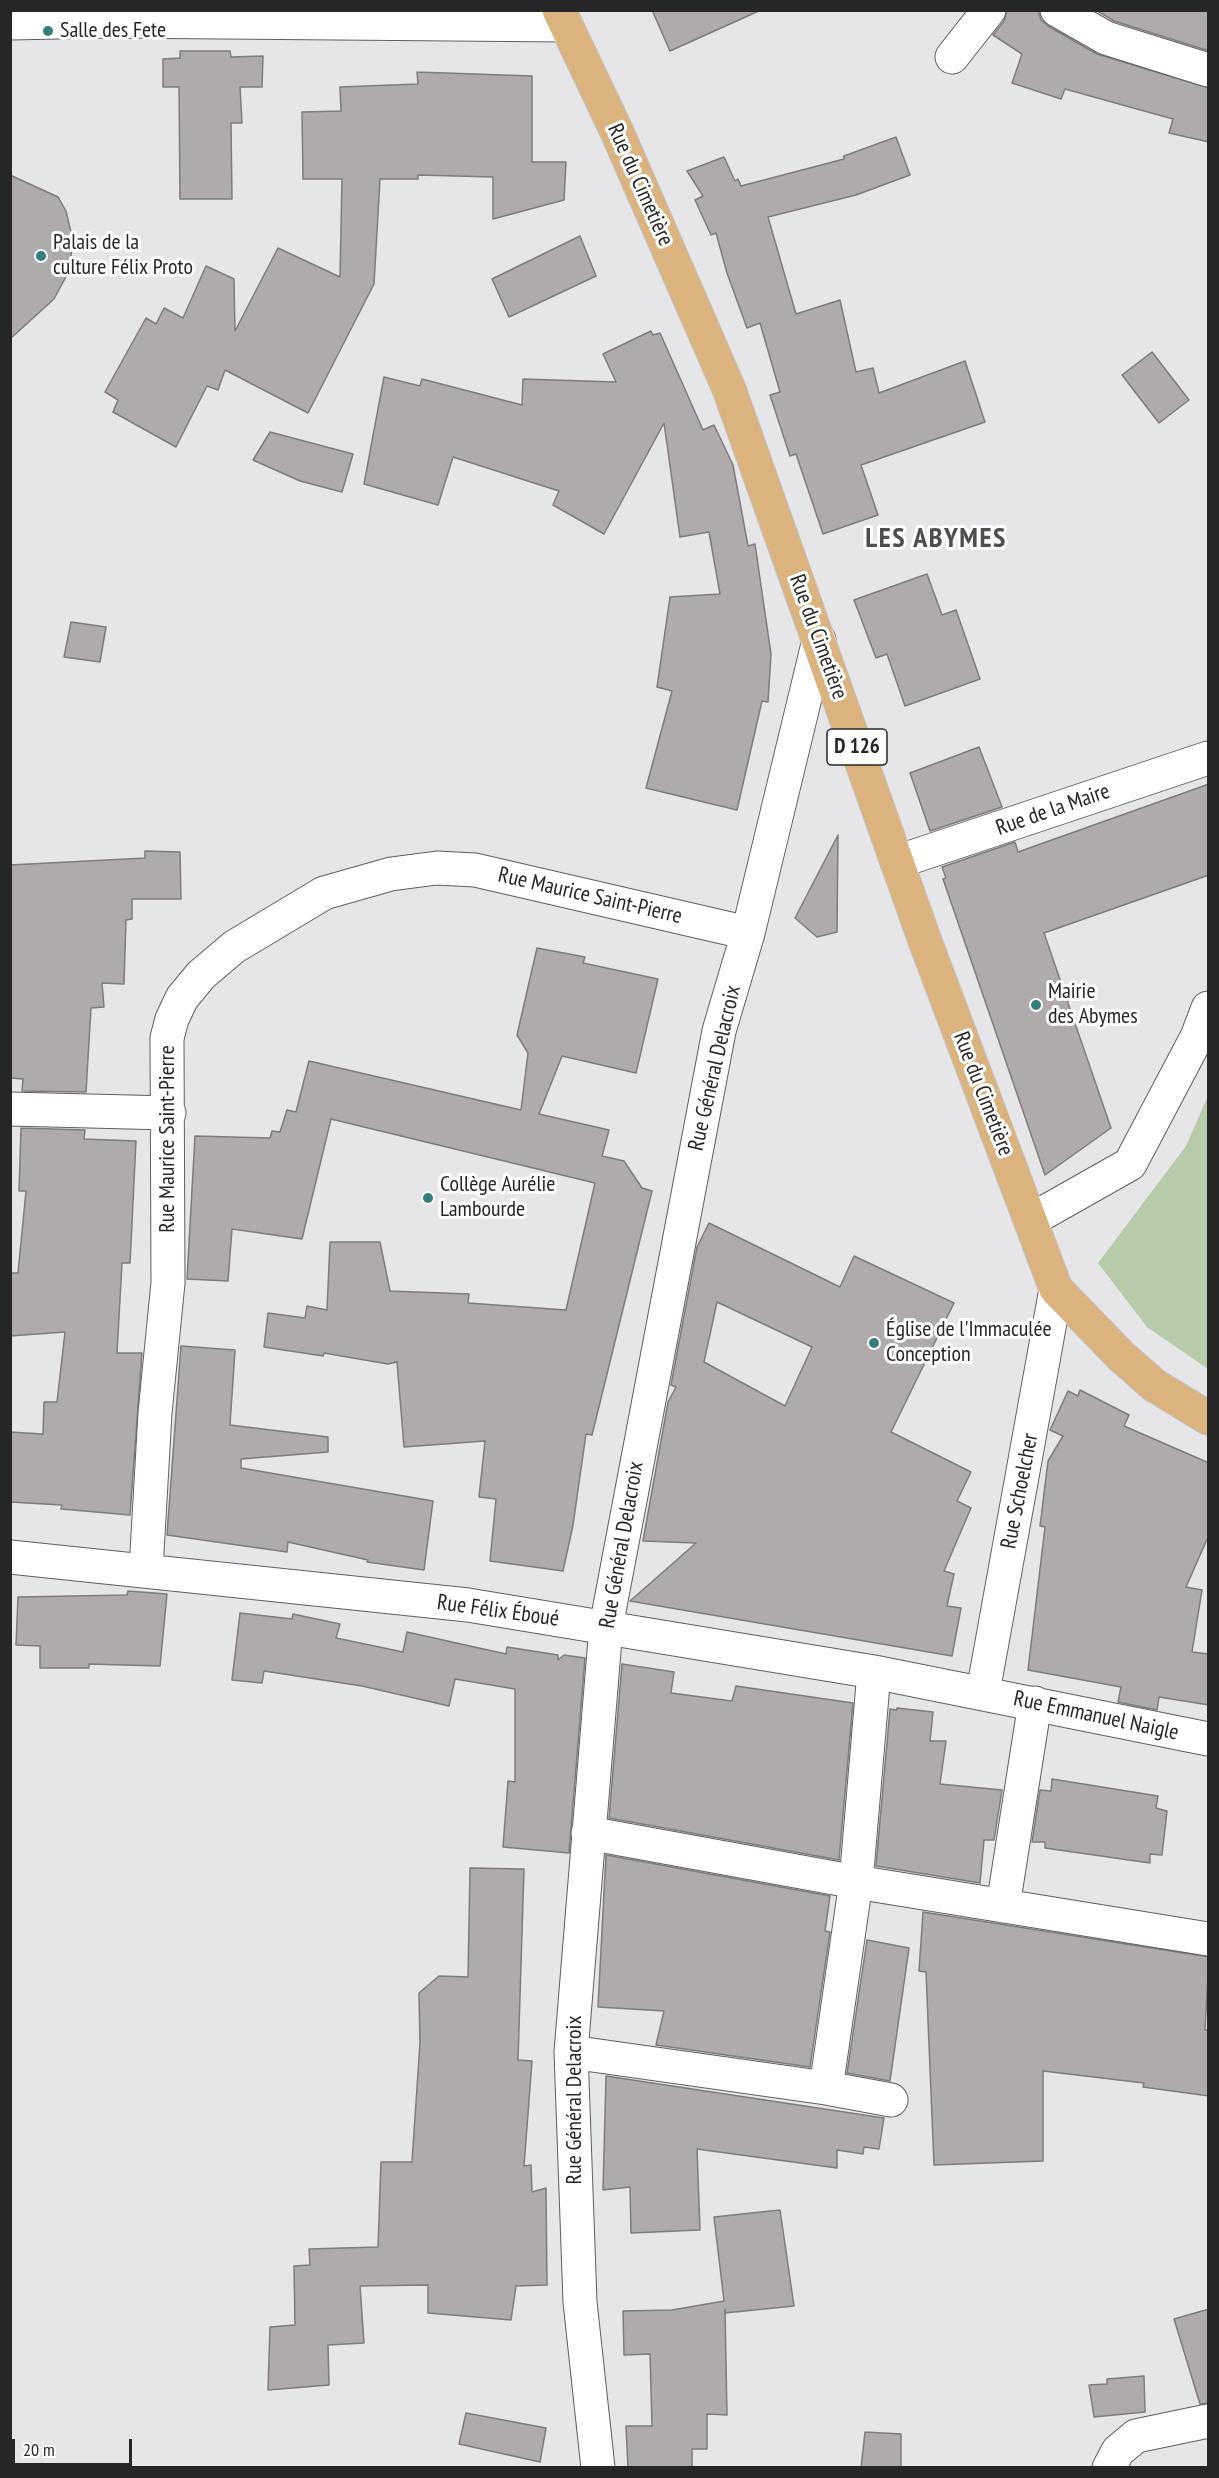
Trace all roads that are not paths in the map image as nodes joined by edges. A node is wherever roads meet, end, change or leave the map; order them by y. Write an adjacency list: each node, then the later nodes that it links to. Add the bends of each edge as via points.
1 (989, 10): 7 (street)
2 (1057, 10): 8 (street, via 1106,38)
3 (96, 16): 4 (street); 6 (street)
4 (345, 17): 5 (street)
5 (562, 18): 9 (main road, Rue du Cimetière / D 126, via 617,132 729,389)
6 (10, 23)
7 (951, 57)
8 (1209, 70)
9 (819, 640): 11 (main road, Rue du Cimetière / D 126); 12 (street, Rue Général Delacroix)
10 (1209, 758): 11 (street, Rue de la Maire)
11 (897, 862): 16 (main road, Rue du Cimetière / D 126)
12 (748, 933): 15 (street, Rue Maurice Saint-Pierre, via 475,870 437,868 391,874 324,893 234,947 201,975 182,998 167,1038); 21 (street, Rue Général Delacroix, via 719,1031)
13 (1209, 1008): 16 (street, via 1130,1164)
14 (10, 1109): 15 (street)
15 (169, 1113): 20 (street, Rue Maurice Saint-Pierre, via 168,1282)
16 (1030, 1220): 17 (main road, Rue du Cimetière / D 126)
17 (1056, 1289): 18 (main road, Rue du Cimetière / D 126, via 1129,1363 1154,1384); 23 (street, Rue Schoelcher)
18 (1209, 1418)
19 (10, 1557): 20 (street, Rue Félix Éboué)
20 (146, 1570): 21 (street, Rue Félix Éboué, via 468,1605)
21 (606, 1627): 22 (street, Rue Félix Éboué); 26 (street, Rue Général Delacroix)
22 (874, 1672): 23 (street, Rue Félix Éboué); 27 (street)
23 (983, 1692): 24 (street, Rue Emmanuel Naigle)
24 (1035, 1703): 25 (street, Rue Emmanuel Naigle); 28 (street)
25 (1209, 1739)
26 (588, 1833): 27 (street); 30 (street, Rue Général Delacroix)
27 (856, 1882): 28 (street); 31 (street)
28 (1003, 1906): 29 (street)
29 (1207, 1930)
30 (571, 2052): 31 (street); 34 (street, Rue Général Delacroix, via 579,2302)
31 (826, 2088): 32 (street)
32 (891, 2100)
33 (1209, 2421): 35 (street, via 1136,2436 1118,2451)
34 (598, 2468)
35 (1108, 2468)

